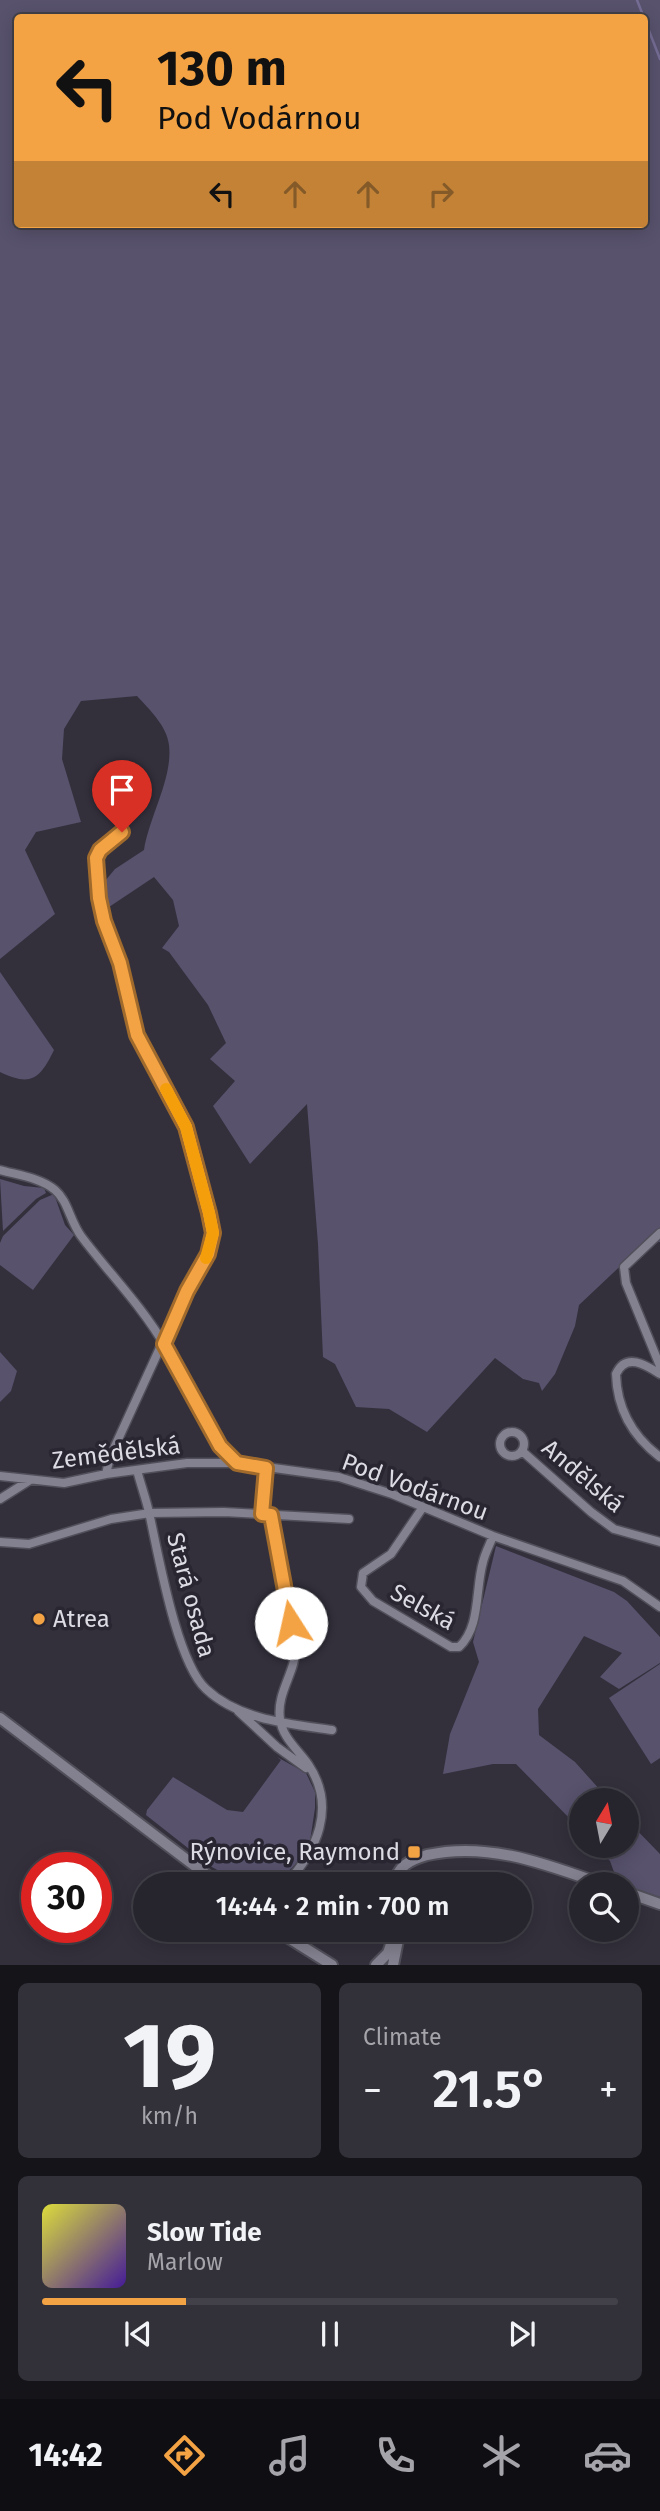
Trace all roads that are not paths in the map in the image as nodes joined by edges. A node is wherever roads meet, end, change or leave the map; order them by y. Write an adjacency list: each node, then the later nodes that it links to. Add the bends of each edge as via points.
1 (122, 832): 4 (street, via 96,858 101,909 137,1035 186,1127 213,1233 208,1254)
2 (0, 1170): 4 (street, via 57,1191 79,1234)
3 (660, 1233): 5 (street, via 624,1267 626,1283)
4 (164, 1344): 9 (street, via 212,1434); 12 (street)
5 (660, 1366)
6 (660, 1374): 8 (street, via 635,1362 626,1362 616,1374 624,1418 633,1433)
7 (522, 1451): 22 (street, Andělská, via 614,1529)
8 (660, 1457)
9 (237, 1463): 10 (street, Pod Vodárnou); 11 (street, Zemědělská, via 187,1462)
10 (266, 1468): 16 (street, Pod Vodárnou, via 348,1479); 18 (street)
11 (137, 1470): 12 (street, Zemědělská); 17 (street, Stará osada)
12 (106, 1474): 14 (street, Zemědělská, via 64,1483)
13 (0, 1476): 14 (street, Zemědělská)
14 (30, 1480): 15 (street)
15 (0, 1499)
16 (423, 1507): 20 (street, Pod Vodárnou); 20 (street, Selská, via 391,1554 363,1573 361,1587 373,1601 451,1647 468,1639 482,1563)
17 (150, 1513): 18 (street, Stará osada); 21 (street, Stará osada, via 111,1519 29,1544); 24 (street, Stará osada, via 193,1674 207,1690)
18 (267, 1515): 19 (street, Stará osada); 26 (street, via 296,1650 280,1696)
19 (349, 1519)
20 (493, 1536): 23 (street, Pod Vodárnou, via 624,1581)
21 (0, 1542)
22 (660, 1542)
23 (660, 1607)
24 (236, 1709): 26 (street, Stará osada); 28 (street, Stará osada)
25 (0, 1718): 29 (street)
26 (280, 1723): 27 (street, Stará osada); 28 (street)
27 (332, 1730)
28 (314, 1775): 30 (street, via 321,1795 316,1839)
29 (203, 1872)
30 (296, 1872)
31 (399, 1872): 32 (street, via 414,1859 480,1850)
32 (569, 1872)
33 (639, 1897): 34 (street)
34 (660, 1904)
35 (290, 1942): 39 (street)
36 (295, 1942): 40 (street)
37 (392, 1942): 41 (street)
38 (397, 1942): 42 (street)
39 (318, 1965)
40 (332, 1965)
41 (376, 1965)
42 (393, 1965)

